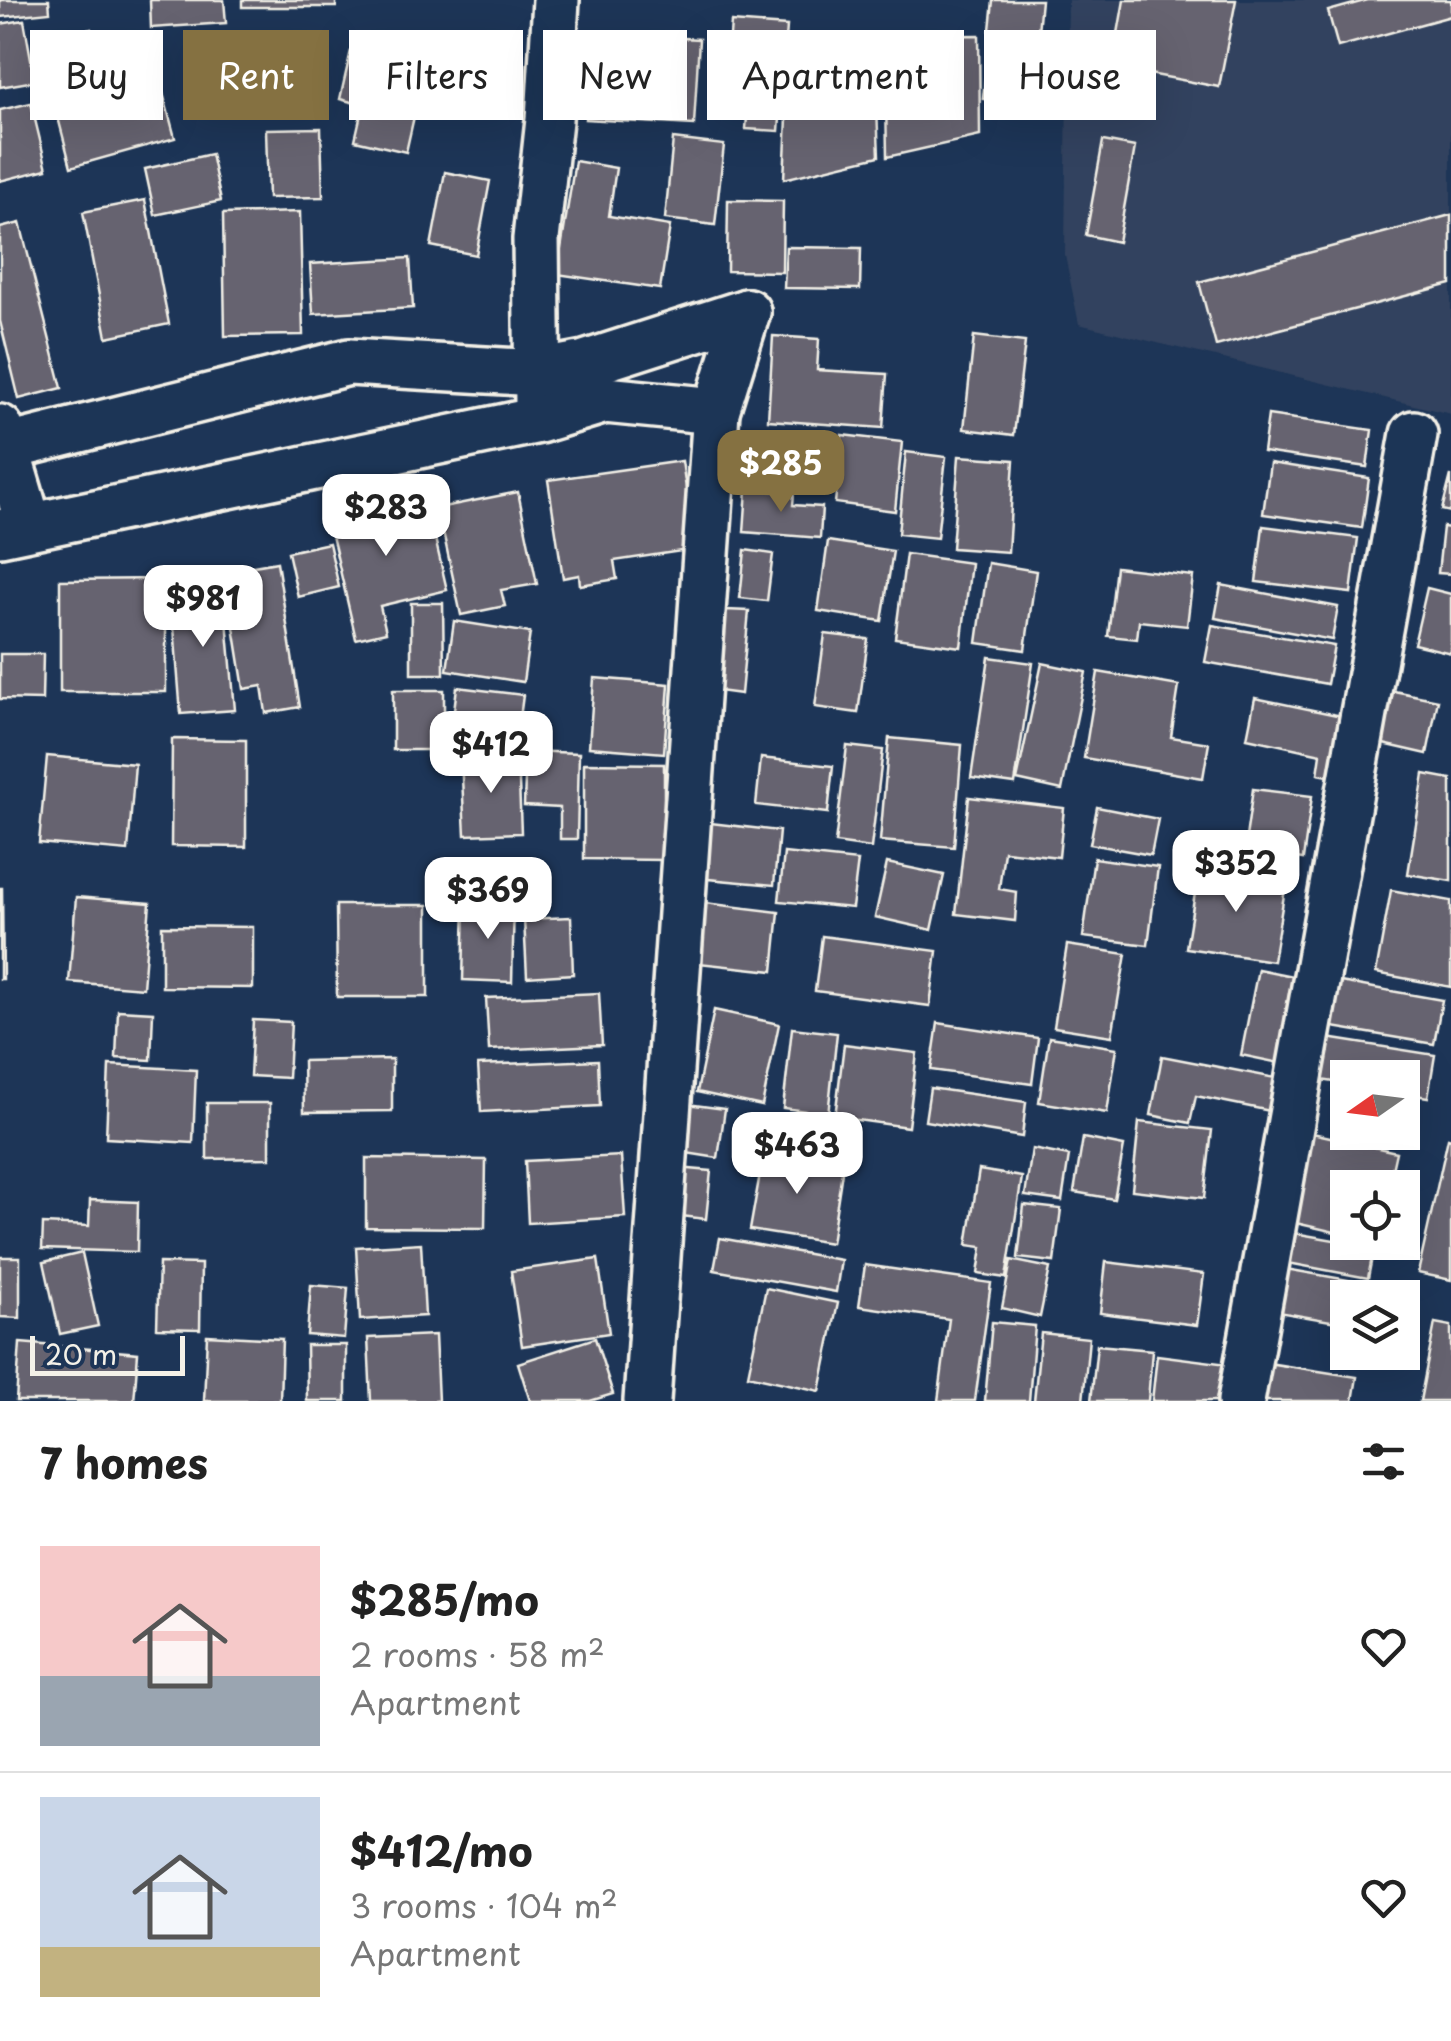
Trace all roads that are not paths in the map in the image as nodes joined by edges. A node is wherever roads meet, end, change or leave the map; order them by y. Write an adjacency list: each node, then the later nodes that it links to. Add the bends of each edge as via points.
1 (556, 0): 2 (street, via 536,239)
2 (536, 373): 3 (street, via 585,364 746,312); 4 (street); 6 (street, via 349,362)
3 (716, 410): 4 (street, via 606,400); 8 (street)
4 (539, 420): 7 (street)
5 (1414, 434): 9 (street)
6 (2, 442): 7 (street)
7 (14, 530)
8 (647, 1401)
9 (1241, 1401)

